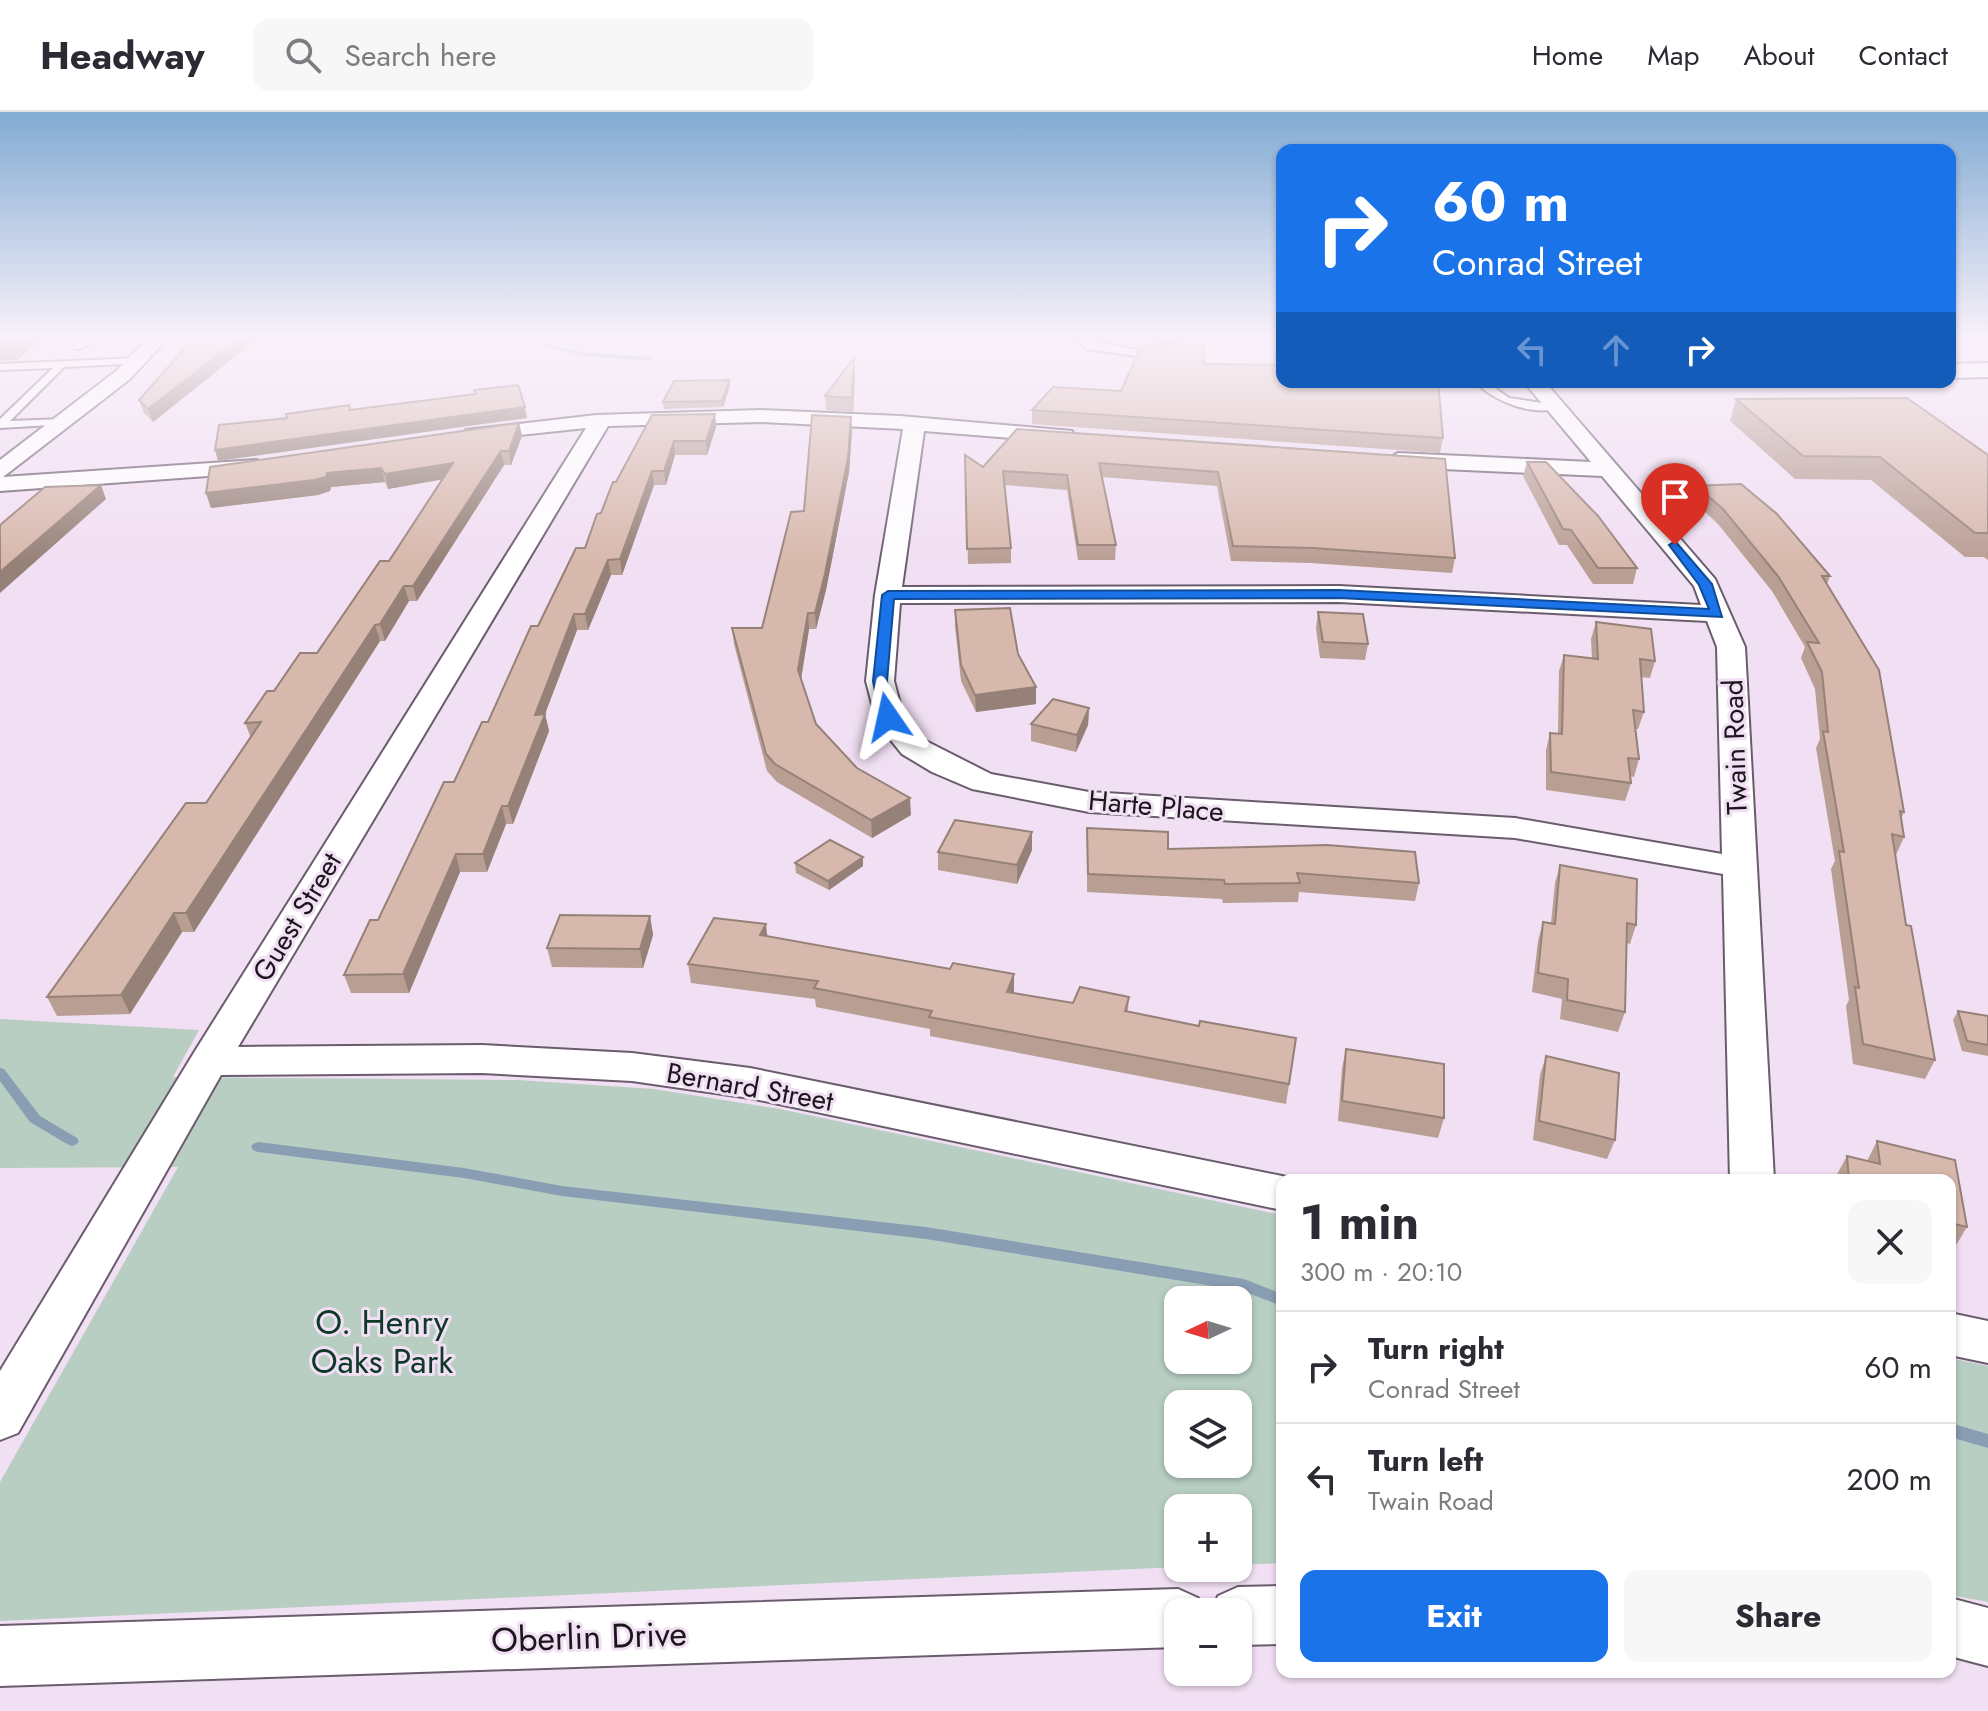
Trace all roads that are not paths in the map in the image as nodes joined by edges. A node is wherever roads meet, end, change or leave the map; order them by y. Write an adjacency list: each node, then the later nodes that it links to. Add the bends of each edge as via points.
1 (74, 414): 4 (street)
2 (1563, 414): 11 (street, Twain Road)
3 (601, 421): 5 (street, via 787,417); 7 (street); 17 (street, Guest Street)
4 (64, 422): 6 (lane); 12 (street)
5 (914, 424): 8 (street); 14 (street, Harte Place)
6 (0, 425)
7 (448, 437)
8 (1088, 437)
9 (1373, 458): 11 (street)
10 (277, 464): 13 (street)
11 (1612, 470): 15 (street, Twain Road, via 1706,584)
12 (0, 471)
13 (0, 484)
14 (888, 595): 15 (street, via 1339,594); 16 (street, Harte Place, via 880,681 888,717 913,747 983,782 1089,802 1515,828)
15 (1718, 614): 16 (street, Twain Road, via 1731,647)
16 (1739, 867): 18 (street, Twain Road)
17 (209, 1061): 19 (street, Bernard Street, via 482,1059 632,1067 750,1083); 22 (street, Guest Street)
18 (1752, 1174)
19 (1276, 1192)
20 (1956, 1335): 21 (street)
21 (1988, 1342)
22 (0, 1417)
23 (1276, 1615): 24 (street)
24 (1252, 1616)
25 (1164, 1618): 28 (street, Oberlin Drive)
26 (1956, 1629): 27 (street)
27 (1988, 1637)
28 (0, 1656)

